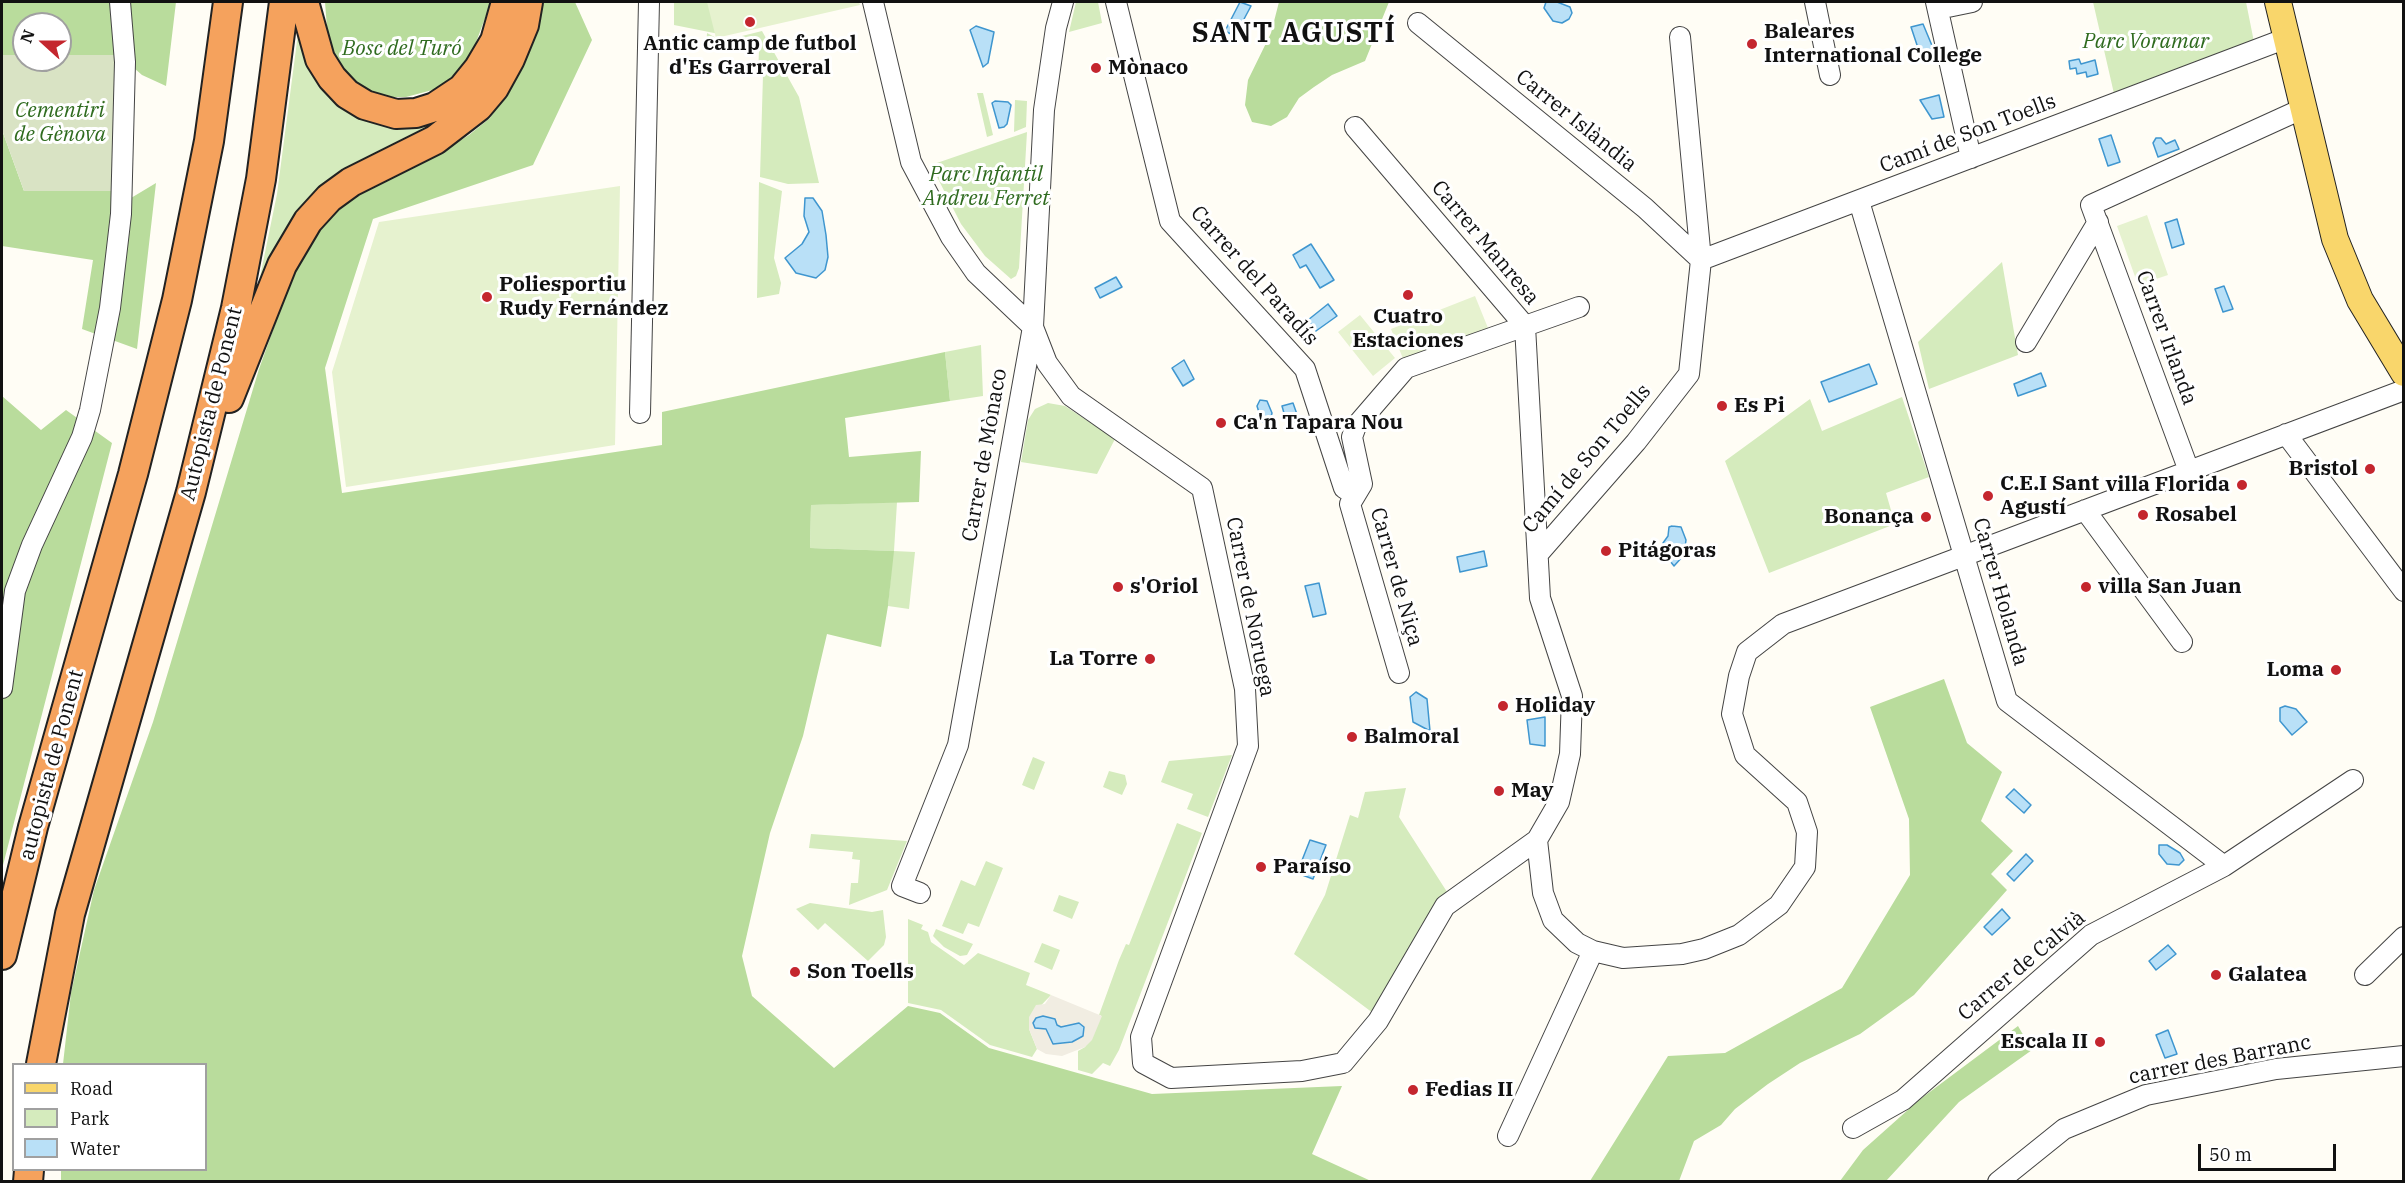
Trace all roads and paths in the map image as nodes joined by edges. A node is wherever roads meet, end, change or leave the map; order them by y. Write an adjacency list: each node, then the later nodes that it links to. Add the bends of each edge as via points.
1 (120, 2): 43 (street, via 124,62 121,214 110,308 82,437 15,591)
2 (228, 2): 41 (highway, Autopista de Ponent, via 209,141 177,300 134,474)
3 (284, 2): 34 (highway, Autopista de Ponent, via 249,248)
4 (304, 2): 5 (highway, via 320,59 332,78 365,105 396,114 435,107 462,89 488,54)
5 (506, 2)
6 (528, 2): 34 (highway, via 524,25 510,59 478,107 435,140 356,178 329,198 308,221 282,265)
7 (649, 2): 31 (street)
8 (873, 2): 27 (street, via 911,162 929,199 976,273)
9 (1063, 2): 27 (street, Carrer de Mònaco, via 1044,110)
10 (1116, 2): 35 (street, Carrer del Paradís, via 1170,221 1305,369 1344,488)
11 (1815, 2): 18 (street)
12 (1972, 2): 14 (street)
13 (2278, 2): 17 (main road)
14 (1937, 5): 21 (street)
15 (1418, 23): 24 (street, Carrer Islàndia, via 1645,208)
16 (1680, 37): 24 (street)
17 (2287, 38): 19 (main road); 21 (street, Camí de Son Toells)
18 (1830, 75)
19 (2304, 108): 23 (street, Carrer Irlanda, via 2091,205); 29 (main road, via 2329,219 2345,268)
20 (1355, 127): 26 (street, Carrer Manresa)
21 (1971, 158): 22 (street, Camí de Son Toells)
22 (1859, 201): 24 (street, Camí de Son Toells); 38 (street, Carrer Holanda)
23 (2098, 222): 28 (street, Carrer Irlanda); 33 (street, Carrer Irlanda)
24 (1701, 260): 37 (street, Camí de Son Toells, via 1689,374 1636,442)
25 (1579, 307): 26 (street)
26 (1525, 326): 35 (street, via 1406,368 1356,426 1352,437 1362,484); 37 (street, Carrer Manresa)
27 (1033, 327): 47 (street, Carrer de Mònaco, via 957,745 902,886); 54 (street, Carrer de Noruega, via 1047,363 1071,396 1202,488 1245,689 1248,746 1141,1037)
28 (2026, 342)
29 (2403, 373)
30 (2403, 390): 32 (street)
31 (639, 413)
32 (2286, 434): 33 (street); 39 (street)
33 (2189, 471): 36 (street)
34 (191, 492): 53 (highway, Autopista de Ponent, via 59,962)
35 (1355, 495): 42 (street, Carrer de Niça, via 1350,504)
36 (2085, 510): 38 (street); 40 (street)
37 (1539, 553): 45 (street, Camí de Son Toells, via 1540,598 1572,696 1570,754 1559,802)
38 (1965, 556): 46 (street, Carrer Holanda, via 2007,701); 49 (street, via 1783,624 1747,652 1732,714 1745,755 1797,802 1807,832 1805,867 1779,905 1739,935 1704,949 1623,958)
39 (2403, 591)
40 (2182, 642)
41 (85, 646): 50 (highway, autopista de Ponent, via 33,827)
42 (1399, 673)
43 (2, 688)
44 (2353, 780): 46 (street, Carrer de Calvià)
45 (1536, 840): 49 (street, via 1543,893 1553,920 1577,943); 54 (street, Camí de Son Toells, via 1445,906 1378,1021 1343,1063 1302,1071 1171,1078)
46 (2224, 866): 55 (street, Carrer de Calvià, via 2091,935 1903,1100)
47 (920, 893)
48 (2403, 937): 51 (street)
49 (1593, 951): 56 (street)
50 (2, 955)
51 (2365, 975)
52 (2403, 1056): 57 (street, carrer des Barranc, via 2276,1069 2146,1095 2064,1129)
53 (41, 1063)
54 (1143, 1063)
55 (1853, 1128)
56 (1508, 1136)
57 (1998, 1182)

